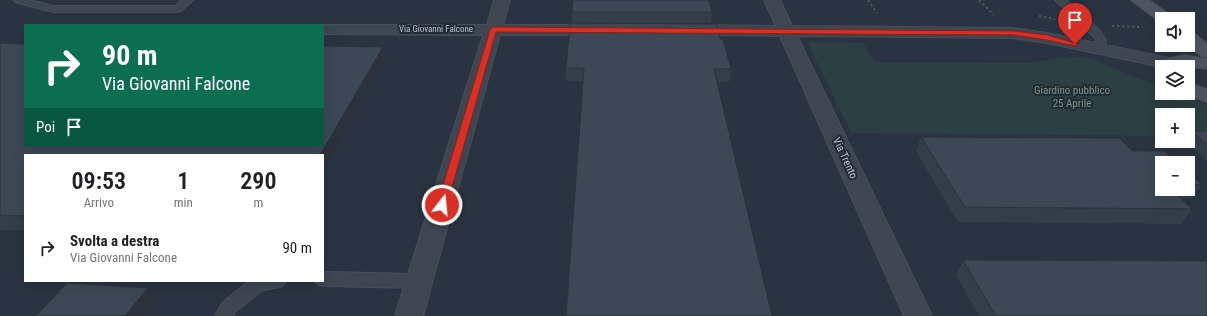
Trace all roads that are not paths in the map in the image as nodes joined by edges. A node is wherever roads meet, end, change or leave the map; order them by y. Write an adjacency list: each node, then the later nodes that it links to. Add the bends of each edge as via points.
1 (18, 0): 2 (lane, via 53,9 177,9)
2 (188, 0)
3 (502, 0): 9 (street)
4 (772, 0): 12 (street, Via Trento)
5 (1060, 0): 15 (lane, via 1096,33 1101,40)
6 (1139, 0): 7 (street)
7 (1156, 12)
8 (324, 29): 9 (street, Via Giovanni Falcone)
9 (493, 30): 10 (street, Via Giovanni Falcone); 24 (street)
10 (612, 30)
11 (675, 30): 12 (street)
12 (786, 30): 14 (street, via 1013,33); 28 (street, Via Trento)
13 (1195, 43): 16 (street)
14 (1075, 44): 15 (street); 18 (street)
15 (1100, 49): 17 (street)
16 (1207, 52)
17 (1157, 60)
18 (1157, 60)
19 (1195, 64): 20 (street)
20 (1207, 64)
21 (1195, 92): 22 (street)
22 (1207, 96)
23 (324, 279): 24 (lane)
24 (419, 281): 27 (street)
25 (272, 282): 26 (lane, via 256,285 229,307)
26 (224, 316)
27 (409, 316)
28 (918, 316)

